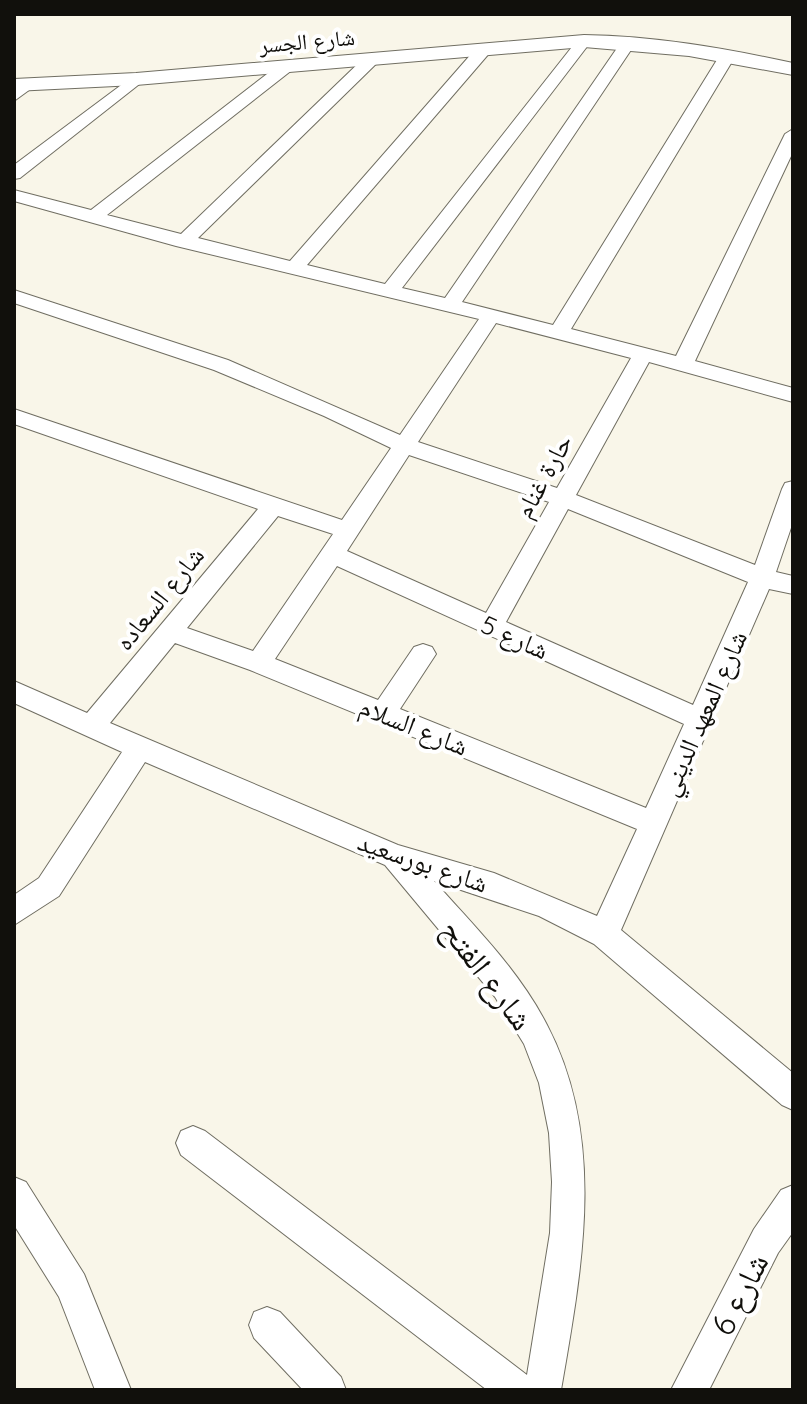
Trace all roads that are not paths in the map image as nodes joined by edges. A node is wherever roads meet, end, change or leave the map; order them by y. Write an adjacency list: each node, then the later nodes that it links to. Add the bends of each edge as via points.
1 (584, 41): 2 (street, شارع الجسر); 3 (street, شارع الجسر); 16 (street)
2 (629, 41): 4 (street, شارع الجسر); 18 (street)
3 (486, 47): 5 (street, شارع الجسر); 15 (street)
4 (728, 55): 7 (street, شارع الجسر); 20 (street)
5 (372, 59): 6 (street, شارع الجسر); 14 (street)
6 (286, 67): 8 (street, شارع الجسر); 13 (street)
7 (793, 69)
8 (136, 79): 9 (street, شارع الجسر); 11 (street)
9 (19, 89)
10 (793, 134): 22 (street)
11 (14, 174)
12 (14, 195): 13 (street)
13 (93, 217): 14 (street)
14 (183, 242): 15 (street)
15 (294, 268): 16 (street)
16 (389, 291): 18 (street)
17 (14, 296): 25 (street, via 221,365)
18 (449, 307): 19 (street)
19 (491, 316): 20 (street); 25 (street)
20 (559, 332): 21 (street)
21 (643, 354): 22 (street); 27 (street, حارة غنام)
22 (683, 364): 23 (street)
23 (793, 395)
24 (14, 416): 28 (street)
25 (403, 445): 27 (street); 29 (street)
26 (793, 489): 31 (street, شارع المعهد الديني)
27 (562, 498): 31 (street); 33 (street, حارة غنام)
28 (273, 506): 29 (street); 34 (street, شارع السعاده)
29 (345, 530): 30 (street)
30 (330, 553): 33 (street, شارع 5); 36 (street)
31 (762, 578): 32 (street); 39 (street, شارع المعهد الديني)
32 (793, 585)
33 (491, 626): 39 (street, شارع 5)
34 (171, 632): 36 (street, شارع السلام); 40 (street, شارع السعاده)
35 (423, 654): 38 (street)
36 (259, 663): 38 (street, شارع السلام)
37 (19, 702): 40 (street, شارع بورسعيد)
38 (383, 713): 42 (street, شارع السلام)
39 (700, 720): 42 (street, شارع المعهد الديني)
40 (91, 727): 41 (street, شارع بورسعيد)
41 (140, 748): 43 (street, شارع بورسعيد); 44 (street, via 49,887)
42 (655, 824): 45 (street, شارع المعهد الديني)
43 (394, 856): 45 (street, شارع بورسعيد, via 494,886); 54 (street, شارع الفتح, via 506,988 537,1039 562,1111 571,1209)
44 (14, 912)
45 (604, 934): 46 (street, شارع بورسعيد)
46 (793, 1094)
47 (193, 1143): 53 (street)
48 (14, 1194): 51 (street, via 72,1286)
49 (793, 1202): 55 (street, شارع 6, via 766,1241)
50 (267, 1325): 52 (street)
51 (113, 1390)
52 (328, 1390)
53 (517, 1390)
54 (543, 1390)
55 (689, 1390)

